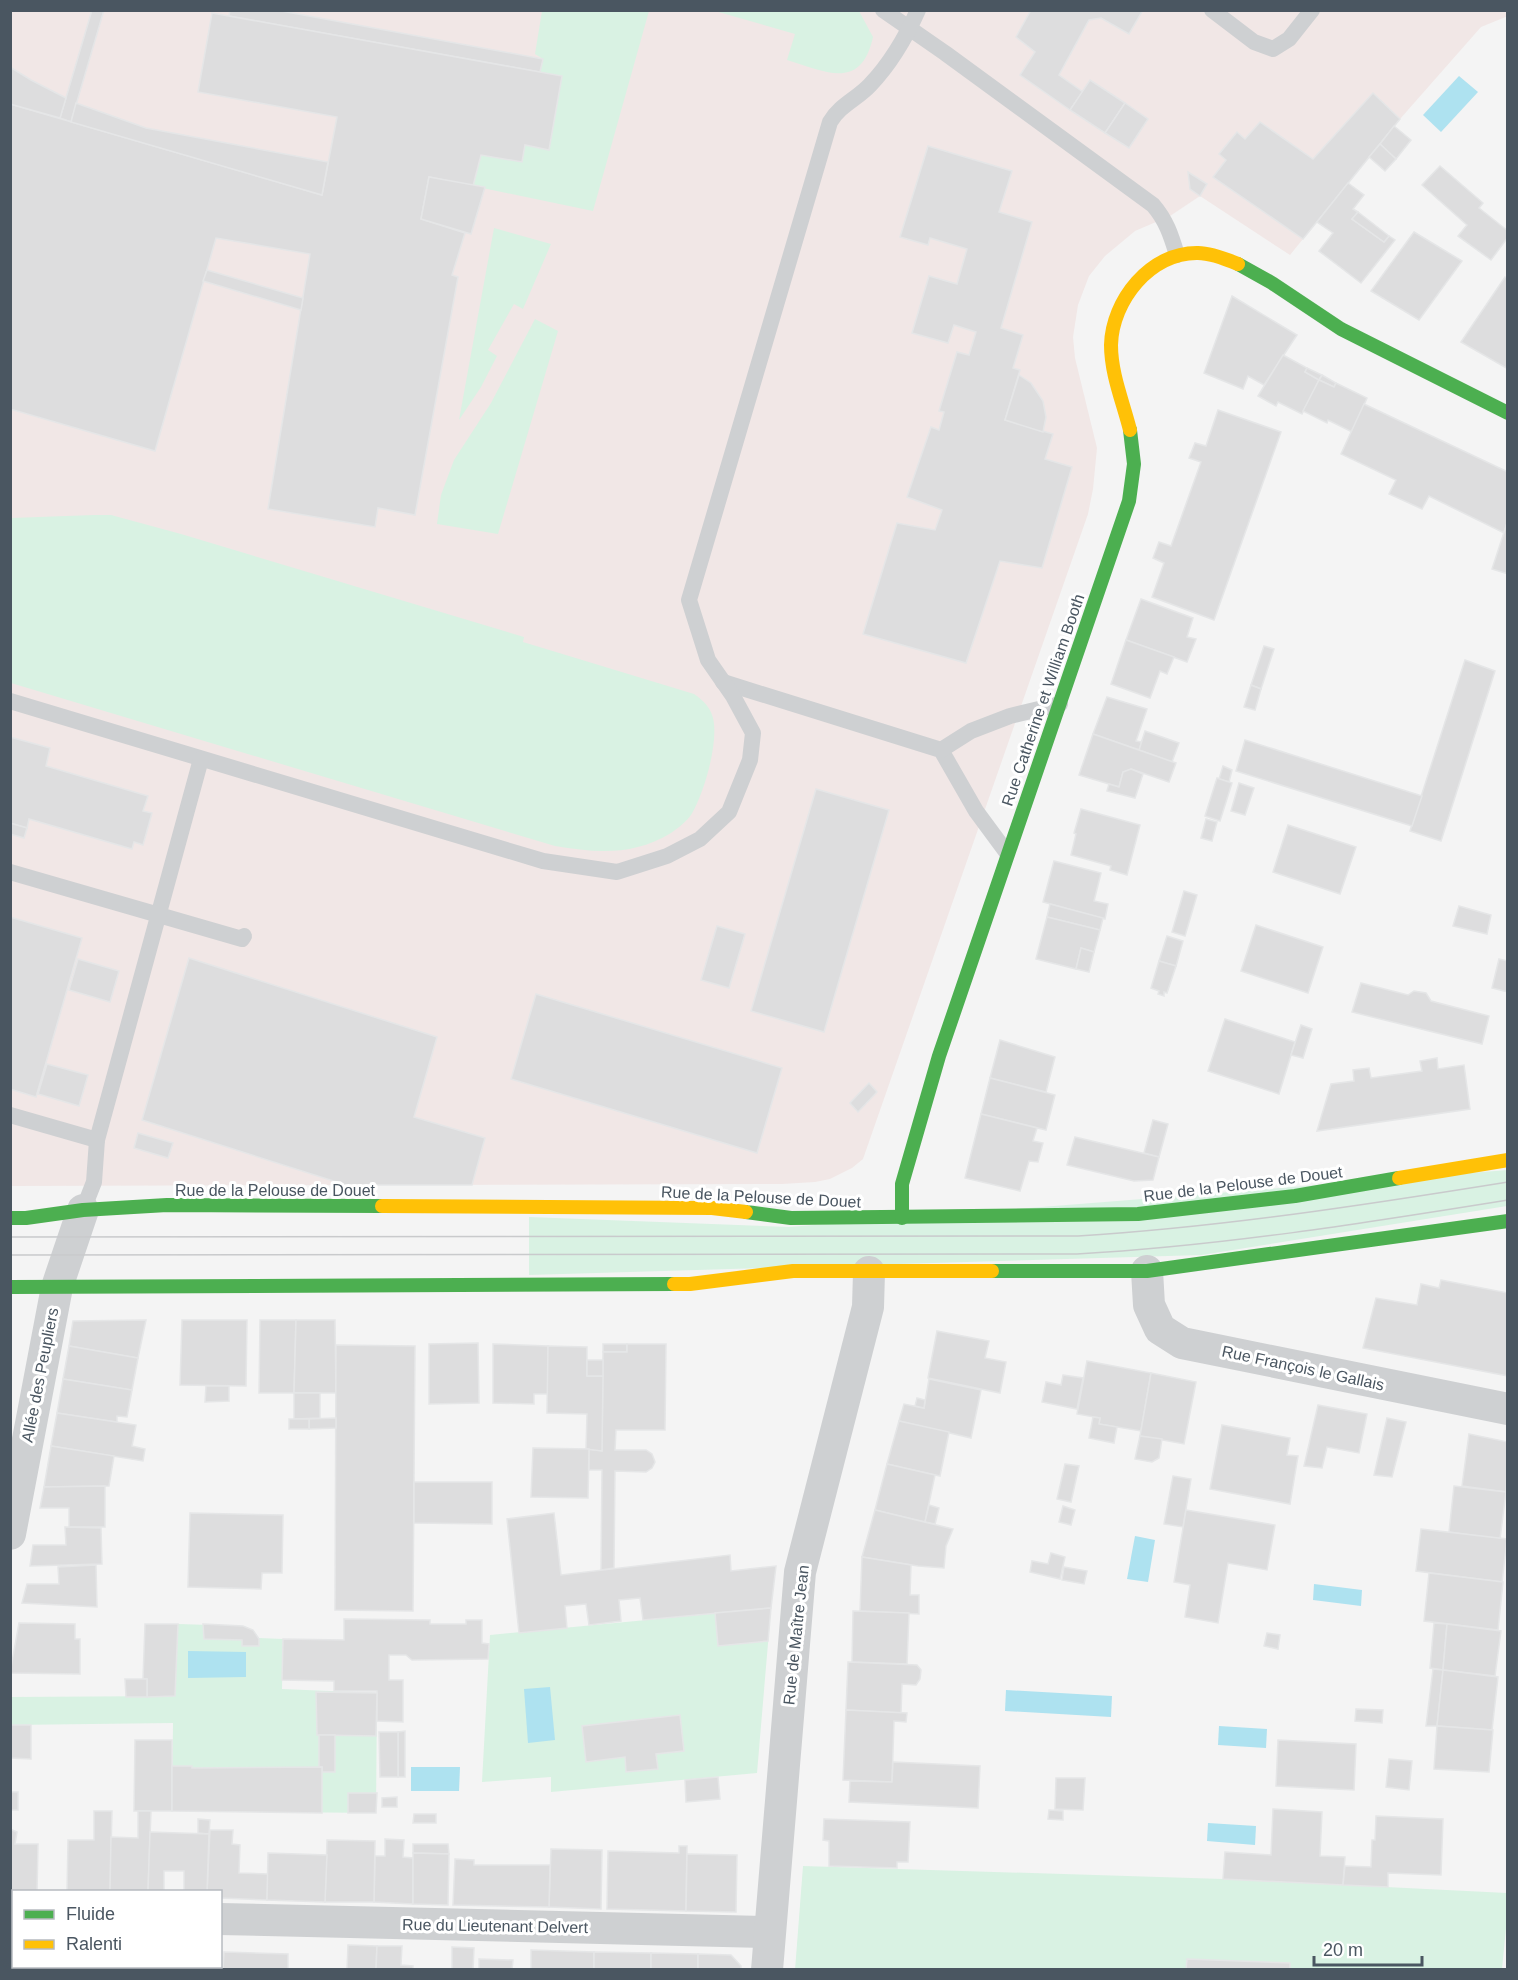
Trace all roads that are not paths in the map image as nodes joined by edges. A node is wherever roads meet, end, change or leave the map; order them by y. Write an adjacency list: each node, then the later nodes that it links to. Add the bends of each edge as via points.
1 (883, 10): 5 (lane)
2 (918, 10): 5 (lane)
3 (1212, 10): 4 (lane, via 1254,42 1273,50 1289,39)
4 (1312, 10)
5 (910, 28): 6 (lane, via 1153,204 1164,218); 8 (lane, via 870,85 842,106 830,122 689,600 708,660)
6 (1177, 255): 7 (main road, Rue Catherine et William Booth, via 1198,252 1220,256 1270,282 1389,356); 10 (main road, Rue Catherine et William Booth, via 1141,277 1116,313 1112,369 1133,443 1134,476 1130,501)
7 (1508, 413)
8 (723, 682): 11 (lane); 12 (lane, via 753,734 750,760 729,812 692,843 667,856 617,872 543,861)
9 (10, 701): 12 (lane)
10 (1060, 704): 11 (lane, via 1010,716 971,731); 13 (main road, Rue Catherine et William Booth)
11 (941, 750): 13 (lane, via 976,811)
12 (201, 759): 15 (lane)
13 (1007, 853): 22 (main road, Rue Catherine et William Booth, via 939,1056 902,1184)
14 (10, 872): 15 (lane)
15 (160, 916): 16 (lane, via 242,939); 18 (lane)
16 (244, 936)
17 (10, 1115): 18 (lane)
18 (97, 1140): 20 (lane, via 94,1182)
19 (1508, 1160): 22 (main road, Rue de la Pelouse de Douet, via 1203,1208 1075,1216)
20 (83, 1210): 21 (main road, Rue de la Pelouse de Douet); 22 (main road, Rue de la Pelouse de Douet, via 167,1205 701,1208 791,1218); 27 (street, Allée des Peupliers)
21 (10, 1218)
22 (902, 1218)
23 (1508, 1221): 24 (main road)
24 (1147, 1271): 25 (main road); 28 (street, Rue François le Gallais, via 1149,1305 1160,1329 1182,1343)
25 (869, 1272): 27 (main road, via 793,1271 690,1284); 31 (street, Rue de Maître Jean, via 868,1307 800,1572)
26 (10, 1287): 27 (main road)
27 (57, 1287): 29 (street, Allée des Peupliers)
28 (1508, 1409)
29 (10, 1534)
30 (222, 1919): 31 (street, Rue du Lieutenant Delvert)
31 (769, 1932): 32 (street, Rue de Maître Jean)
32 (767, 1970)

